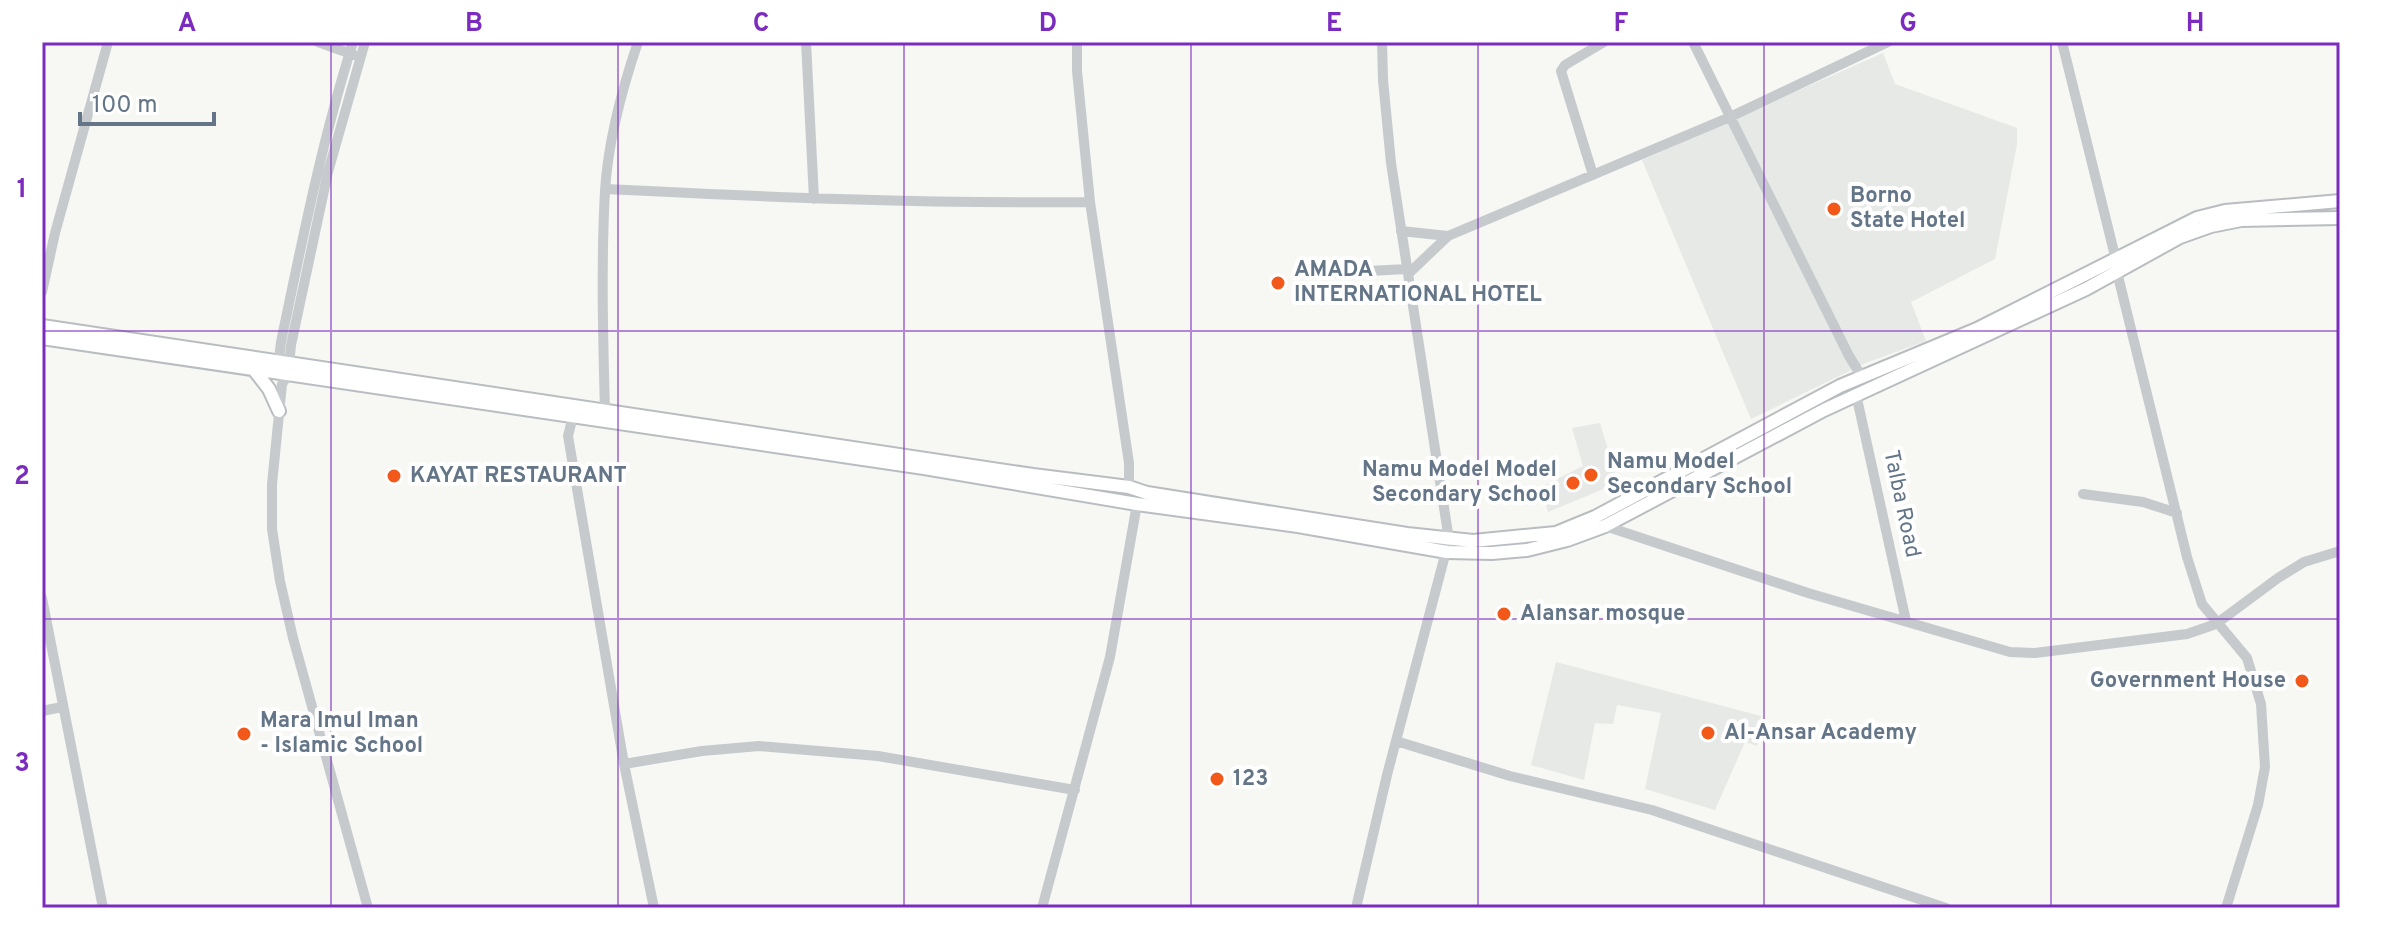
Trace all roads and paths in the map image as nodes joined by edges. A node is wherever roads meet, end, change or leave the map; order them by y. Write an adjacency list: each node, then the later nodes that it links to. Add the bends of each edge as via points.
1 (108, 42): 25 (street)
2 (318, 42): 12 (street)
3 (365, 42): 12 (street)
4 (638, 42): 15 (street)
5 (806, 42): 16 (street)
6 (1077, 42): 18 (street)
7 (1382, 42): 20 (street)
8 (1604, 42): 14 (street, via 1561,71)
9 (1693, 42): 13 (street)
10 (1888, 42): 13 (street)
11 (2062, 42): 22 (street)
12 (355, 51): 29 (street)
13 (1730, 117): 14 (street); 30 (street)
14 (1593, 175): 21 (street)
15 (605, 189): 16 (street); 33 (street)
16 (814, 199): 18 (street)
17 (2340, 201): 22 (main road, via 2197,218)
18 (1090, 202): 35 (street)
19 (2340, 218): 22 (main road, via 2255,219 2211,226)
20 (1401, 231): 21 (street); 23 (street)
21 (1448, 236): 23 (street)
22 (2116, 266): 30 (main road); 31 (main road, via 1976,342); 38 (street)
23 (1408, 272): 24 (street); 40 (street)
24 (1311, 274)
25 (42, 292)
26 (42, 326): 29 (main road)
27 (42, 338): 28 (main road)
28 (255, 371): 29 (main road); 32 (main road)
29 (283, 372): 32 (street); 33 (main road); 34 (main road)
30 (1862, 377): 40 (main road, via 1628,501 1556,533)
31 (1856, 394): 39 (main road); 43 (street, Talba Road)
32 (279, 411): 51 (street, via 272,529 280,581)
33 (605, 411): 35 (main road)
34 (573, 416): 37 (main road); 48 (street, via 568,436)
35 (1129, 487): 40 (main road)
36 (2083, 494): 38 (street, via 2143,502)
37 (1137, 504): 40 (main road); 49 (street, via 1110,657)
38 (2177, 513): 44 (street, via 2202,604)
39 (1605, 526): 40 (main road, via 1527,550 1492,553); 43 (street)
40 (1448, 546): 47 (street)
41 (2340, 551): 44 (street, via 2304,562)
42 (42, 598): 45 (street)
43 (1906, 621): 44 (street, via 2010,652 2035,653 2187,634)
44 (2216, 624): 56 (street, via 2247,658 2261,704 2265,767)
45 (62, 707): 46 (street); 50 (street)
46 (42, 711)
47 (1396, 741): 54 (street); 55 (street, via 1672,816)
48 (624, 764): 49 (street, via 759,746 878,756); 52 (street)
49 (1075, 790): 53 (street)
50 (103, 908)
51 (368, 908)
52 (654, 908)
53 (1042, 908)
54 (1356, 908)
55 (1946, 908)
56 (2226, 908)

